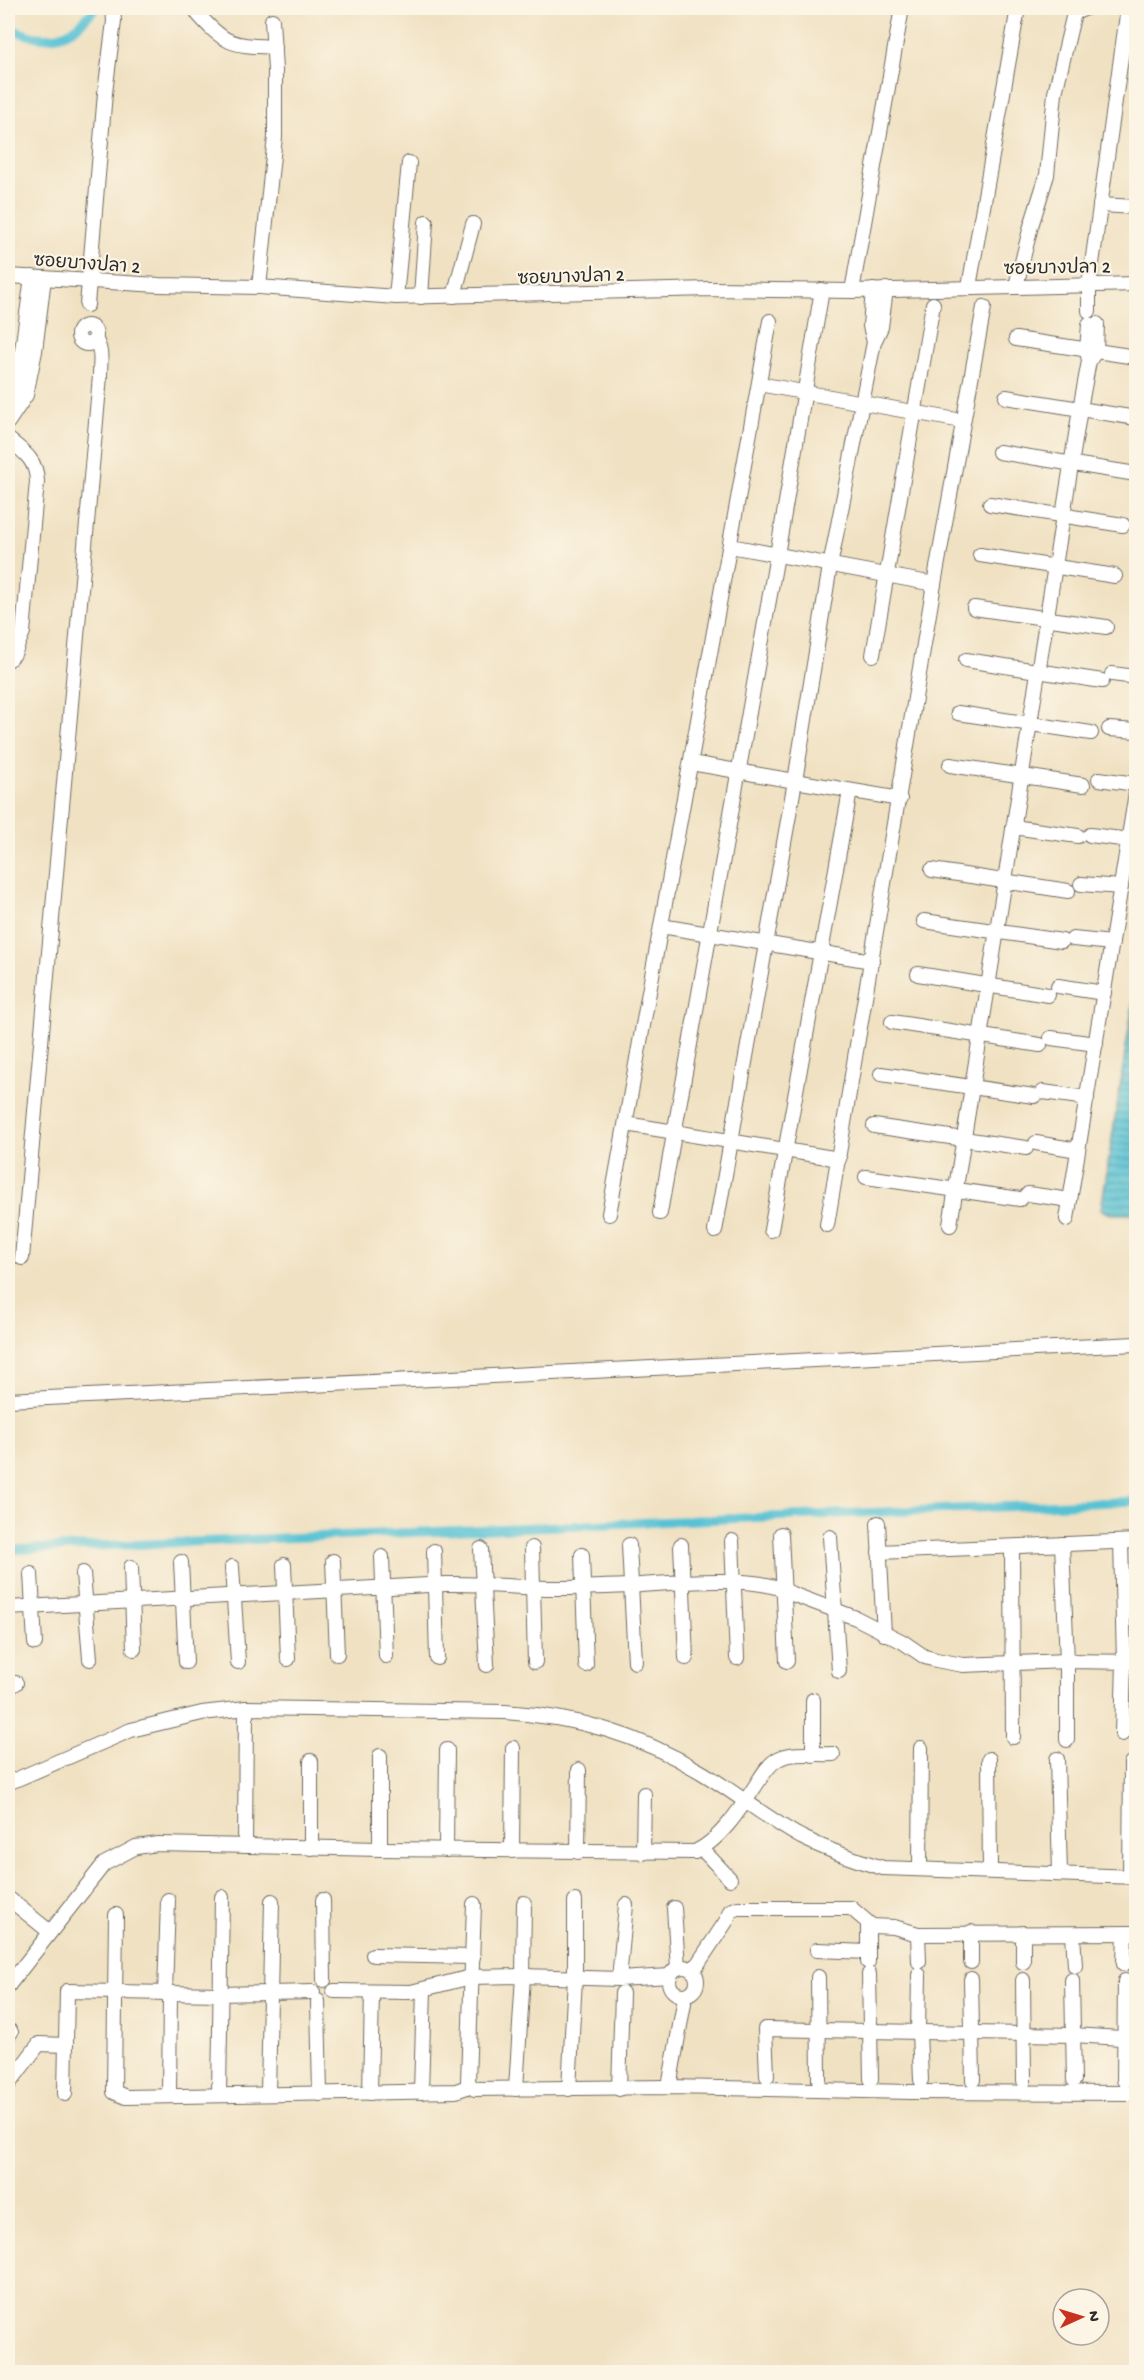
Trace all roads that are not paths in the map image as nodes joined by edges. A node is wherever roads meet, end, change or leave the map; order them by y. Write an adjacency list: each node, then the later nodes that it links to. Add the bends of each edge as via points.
1 (902, 8): 24 (street)
2 (1018, 8): 21 (street)
3 (1086, 8): 19 (street, via 1074,13 1070,26 1055,93 1047,175)
4 (1128, 8): 10 (street)
5 (113, 14): 16 (street)
6 (198, 14): 8 (street, via 222,38 234,44)
7 (272, 20): 8 (street)
8 (274, 47): 20 (street, via 275,137)
9 (409, 163): 25 (street)
10 (1100, 205): 11 (street); 18 (street)
11 (1137, 207)
12 (426, 222): 26 (street)
13 (473, 224): 27 (street)
14 (8, 276): 15 (street, ซอยบางปลา 2)
15 (38, 278): 16 (street, ซอยบางปลา 2); 32 (street)
16 (90, 282): 20 (street, ซอยบางปลา 2); 124 (street, via 86,315 100,347 100,375)
17 (1137, 284): 18 (street, ซอยบางปลา 2)
18 (1094, 285): 19 (street, ซอยบางปลา 2); 33 (street)
19 (1016, 286): 21 (street, ซอยบางปลา 2)
20 (259, 287): 25 (street, ซอยบางปลา 2)
21 (969, 287): 23 (street, ซอยบางปลา 2)
22 (822, 290): 24 (street, ซอยบางปลา 2); 27 (street, ซอยบางปลา 2); 36 (street)
23 (879, 290): 24 (street, ซอยบางปลา 2); 38 (street, via 881,327)
24 (852, 291)
25 (396, 297): 26 (street, ซอยบางปลา 2)
26 (421, 297): 27 (street, ซอยบางปลา 2)
27 (454, 297)
28 (933, 304): 41 (street)
29 (984, 307): 43 (street)
30 (770, 321): 35 (street)
31 (1016, 339): 33 (street)
32 (29, 351): 39 (street); 44 (street, via 26,395)
33 (1091, 354): 34 (street); 40 (street)
34 (1137, 357)
35 (759, 384): 36 (street); 52 (street)
36 (805, 393): 38 (street); 53 (street)
37 (1005, 397): 40 (street)
38 (860, 404): 41 (street); 55 (street)
39 (8, 406)
40 (1080, 409): 42 (street); 47 (street)
41 (915, 412): 43 (street); 57 (street)
42 (1137, 418)
43 (962, 421): 59 (street)
44 (8, 422)
45 (8, 439): 64 (street, via 29,456 37,472 23,632)
46 (999, 453): 47 (street)
47 (1071, 464): 48 (street); 50 (street)
48 (1130, 473)
49 (990, 504): 50 (street)
50 (1063, 516): 51 (street); 56 (street)
51 (1123, 525)
52 (730, 546): 53 (street); 73 (street)
53 (777, 555): 55 (street); 75 (street)
54 (980, 555): 56 (street)
55 (830, 566): 57 (street); 78 (street)
56 (1054, 567): 58 (street); 61 (street)
57 (887, 575): 59 (street); 63 (street)
58 (1115, 576)
59 (934, 584): 83 (street)
60 (974, 608): 61 (street)
61 (1046, 619): 62 (street); 66 (street)
62 (1106, 627)
63 (873, 656)
64 (8, 660)
65 (966, 660): 66 (street)
66 (1038, 671): 67 (street); 69 (street)
67 (1137, 677)
68 (958, 713): 69 (street)
69 (1029, 724): 72 (street); 76 (street)
70 (1108, 729): 71 (street)
71 (1137, 731)
72 (1091, 733)
73 (691, 763): 75 (street); 90 (street)
74 (950, 765): 76 (street)
75 (738, 772): 78 (street); 92 (street)
76 (1021, 776): 80 (street); 84 (street)
77 (1099, 779): 79 (street)
78 (795, 781): 81 (street); 93 (street)
79 (1137, 784)
80 (1083, 785)
81 (850, 791): 83 (street); 95 (street)
82 (1137, 793): 85 (street)
83 (900, 800): 96 (street)
84 (1013, 827): 85 (street); 87 (street)
85 (1129, 840): 88 (street)
86 (932, 870): 87 (street)
87 (1005, 881): 88 (street); 91 (street)
88 (1121, 887): 94 (street)
89 (924, 921): 91 (street)
90 (661, 926): 92 (street); 106 (street)
91 (996, 932): 94 (street); 98 (street)
92 (709, 934): 93 (street); 108 (street)
93 (766, 943): 95 (street); 110 (street)
94 (1112, 943): 99 (street)
95 (821, 953): 96 (street); 112 (street)
96 (872, 962): 113 (street)
97 (918, 974): 98 (street)
98 (988, 985): 99 (street); 101 (street)
99 (1104, 993): 102 (street)
100 (892, 1022): 101 (street)
101 (980, 1036): 102 (street); 104 (street)
102 (1096, 1044): 105 (street)
103 (881, 1074): 104 (street)
104 (972, 1087): 105 (street); 109 (street)
105 (1087, 1098): 111 (street)
106 (626, 1124): 108 (street); 118 (street)
107 (874, 1126): 109 (street)
108 (674, 1132): 110 (street); 117 (street)
109 (963, 1139): 111 (street); 115 (street)
110 (730, 1141): 112 (street); 122 (street)
111 (1078, 1150): 116 (street)
112 (786, 1151): 113 (street); 123 (street)
113 (839, 1159): 120 (street)
114 (866, 1177): 115 (street)
115 (955, 1190): 116 (street); 121 (street)
116 (1070, 1200): 119 (street)
117 (660, 1213)
118 (609, 1214)
119 (1067, 1219)
120 (827, 1225)
121 (950, 1225)
122 (715, 1230)
123 (771, 1230)
124 (22, 1258)
125 (1137, 1344): 126 (street)
126 (8, 1400)
127 (878, 1522): 140 (street)
128 (781, 1533): 158 (street)
129 (830, 1537): 167 (street)
130 (732, 1540): 151 (street)
131 (1137, 1541): 132 (street)
132 (1121, 1542): 133 (street); 184 (street)
133 (1062, 1544): 136 (street); 179 (street)
134 (628, 1545): 154 (street)
135 (681, 1545): 150 (street)
136 (1012, 1547): 140 (street); 187 (street)
137 (532, 1548): 156 (street)
138 (481, 1550): 152 (street)
139 (434, 1551): 153 (street)
140 (879, 1552): 168 (street)
141 (582, 1555): 157 (street)
142 (382, 1557): 155 (street)
143 (333, 1561): 159 (street)
144 (181, 1562): 162 (street)
145 (284, 1565): 160 (street)
146 (131, 1567): 163 (street)
147 (232, 1567): 161 (street)
148 (83, 1573): 164 (street)
149 (31, 1574): 165 (street)
150 (682, 1581): 151 (street); 154 (street); 174 (street)
151 (734, 1582): 158 (street); 175 (street)
152 (484, 1583): 153 (street); 156 (street); 185 (street)
153 (435, 1585): 155 (street); 173 (street)
154 (630, 1586): 157 (street); 183 (street)
155 (383, 1588): 159 (street); 172 (street)
156 (533, 1588): 157 (street); 182 (street)
157 (583, 1588): 186 (street)
158 (783, 1589): 167 (street); 178 (street)
159 (334, 1591): 160 (street); 171 (street)
160 (285, 1594): 161 (street); 177 (street)
161 (234, 1597): 162 (street); 181 (street)
162 (183, 1600): 163 (street); 180 (street)
163 (133, 1602): 164 (street); 170 (street)
164 (84, 1604): 165 (street); 176 (street)
165 (34, 1607): 166 (street); 169 (street)
166 (8, 1608)
167 (834, 1610): 168 (street); 188 (street)
168 (884, 1634): 187 (street, via 936,1660 963,1665)
169 (35, 1643)
170 (134, 1649)
171 (337, 1654)
172 (386, 1656)
173 (437, 1658)
174 (686, 1658)
175 (737, 1658)
176 (90, 1659)
177 (288, 1659)
178 (787, 1661)
179 (1067, 1661): 184 (street); 187 (street); 193 (street)
180 (186, 1662)
181 (238, 1662)
182 (535, 1662)
183 (635, 1662)
184 (1130, 1662): 191 (street)
185 (487, 1665)
186 (586, 1665)
187 (1014, 1665): 192 (street)
188 (839, 1671)
189 (813, 1700): 198 (street)
190 (246, 1708): 205 (street, via 202,1713 131,1730); 207 (street, via 544,1714 641,1740 700,1771); 208 (street)
191 (1122, 1734)
192 (1013, 1737)
193 (1067, 1740)
194 (513, 1748): 213 (street)
195 (921, 1748): 216 (street)
196 (447, 1750): 212 (street)
197 (833, 1754): 198 (street)
198 (813, 1755): 207 (street, via 778,1759 768,1767)
199 (380, 1756): 211 (street)
200 (989, 1759): 217 (street)
201 (1057, 1759): 218 (street)
202 (311, 1761): 209 (street)
203 (1131, 1763): 219 (street)
204 (579, 1770): 214 (street)
205 (8, 1783)
206 (644, 1794): 215 (street)
207 (745, 1802): 210 (street); 216 (street, via 802,1837 856,1861 882,1868)
208 (245, 1846): 209 (street); 233 (street, via 158,1844 120,1854 104,1864)
209 (311, 1848): 211 (street)
210 (702, 1849): 215 (street); 220 (street)
211 (380, 1850): 212 (street)
212 (446, 1850): 213 (street)
213 (512, 1851): 214 (street)
214 (578, 1852): 215 (street)
215 (643, 1853)
216 (920, 1868): 217 (street)
217 (990, 1871): 218 (street)
218 (1060, 1874): 219 (street)
219 (1133, 1877)
220 (730, 1879)
221 (222, 1897): 264 (street)
222 (8, 1898): 233 (street)
223 (168, 1900): 263 (street)
224 (323, 1900): 257 (street)
225 (272, 1901): 265 (street)
226 (575, 1901): 252 (street)
227 (474, 1904): 241 (street)
228 (524, 1904): 249 (street)
229 (626, 1905): 259 (street)
230 (674, 1908): 248 (street)
231 (116, 1915): 261 (street)
232 (868, 1924): 237 (street); 244 (street); 247 (street, via 851,1908 738,1908 730,1911)
233 (50, 1932): 258 (street)
234 (971, 1932): 235 (street); 237 (street); 242 (street)
235 (1023, 1933): 238 (street); 243 (street)
236 (1131, 1933): 238 (street); 245 (street)
237 (918, 1934): 270 (street)
238 (1073, 1934): 246 (street)
239 (817, 1950): 244 (street)
240 (373, 1955): 241 (street)
241 (472, 1957): 250 (street)
242 (971, 1962)
243 (1023, 1962)
244 (868, 1963): 269 (street)
245 (1124, 1964)
246 (1075, 1966)
247 (693, 1971): 248 (street, via 684,1967); 248 (street, via 696,1985 690,1993 682,1994 671,1989)
248 (674, 1972): 259 (street)
249 (524, 1976): 250 (street); 252 (street); 287 (street)
250 (471, 1977): 260 (street); 285 (street)
251 (818, 1977): 268 (street)
252 (574, 1978): 259 (street); 288 (street)
253 (971, 1979): 271 (street)
254 (1023, 1980): 272 (street)
255 (1072, 1980): 273 (street)
256 (1125, 1981): 274 (street)
257 (329, 1985): 262 (street); 266 (street, via 332,1998 325,2002)
258 (8, 1986)
259 (621, 1986): 289 (street)
260 (423, 1990): 262 (street); 291 (street)
261 (114, 1992): 263 (street); 275 (street, via 67,1991); 296 (street, via 114,2092 126,2097)
262 (372, 1992): 290 (street)
263 (168, 1993): 264 (street); 296 (street)
264 (220, 1994): 265 (street); 297 (street)
265 (270, 1994): 266 (street); 294 (street)
266 (315, 1996): 295 (street)
267 (684, 2003): 286 (street)
268 (818, 2032): 269 (street); 276 (street, via 765,2029); 278 (street)
269 (870, 2032): 270 (street); 277 (street)
270 (919, 2032): 271 (street); 279 (street)
271 (971, 2033): 272 (street); 280 (street)
272 (1023, 2034): 273 (street); 283 (street)
273 (1074, 2035): 274 (street); 281 (street)
274 (1131, 2039): 282 (street)
275 (66, 2045): 284 (street, via 39,2044); 293 (street)
276 (767, 2076)
277 (871, 2079)
278 (819, 2080)
279 (921, 2080)
280 (973, 2080)
281 (1074, 2080)
282 (1124, 2080)
283 (1024, 2081)
284 (8, 2085)
285 (470, 2086): 287 (street); 291 (street, via 456,2091)
286 (669, 2087): 289 (street); 292 (street)
287 (516, 2089): 288 (street)
288 (569, 2089): 289 (street)
289 (618, 2089)
290 (370, 2092): 291 (street); 295 (street)
291 (421, 2092)
292 (1137, 2093)
293 (65, 2094)
294 (268, 2094): 295 (street); 297 (street)
295 (320, 2094)
296 (169, 2096): 297 (street)
297 (219, 2096)

